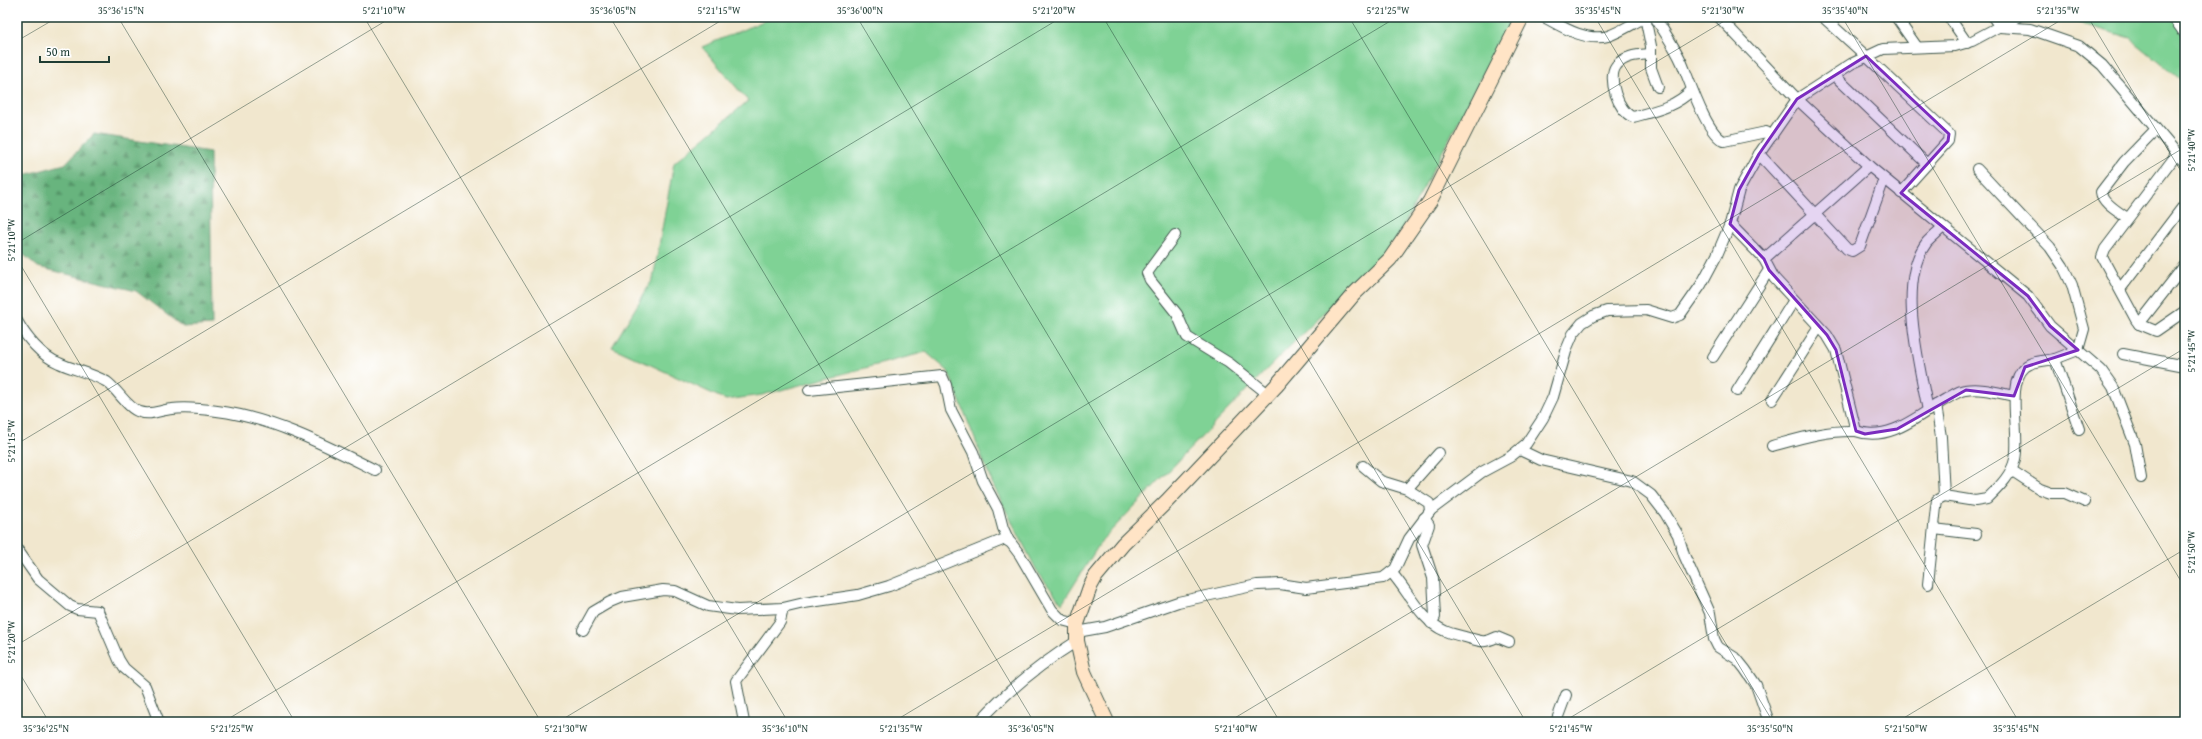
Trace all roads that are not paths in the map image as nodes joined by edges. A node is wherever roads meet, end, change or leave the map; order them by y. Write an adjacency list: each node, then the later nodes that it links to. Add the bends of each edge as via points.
1 (1522, 17): 54 (street, via 1430,201 1390,259 1353,295)
2 (1544, 17): 3 (street, via 1569,30 1599,37 1609,36)
3 (1644, 17): 16 (street)
4 (1655, 17): 20 (street, via 1682,62)
5 (1718, 17): 21 (street)
6 (1823, 17): 17 (street)
7 (1896, 17): 15 (street)
8 (1949, 17): 14 (street)
9 (1993, 17): 12 (street)
10 (2017, 17): 12 (street)
11 (2173, 17): 13 (street)
12 (2000, 27): 14 (street); 22 (street, via 2030,29 2079,46 2102,65)
13 (2185, 34)
14 (1967, 43): 15 (street, via 1943,47)
15 (1917, 47): 17 (street, via 1883,49)
16 (1651, 54): 19 (street, via 1651,68); 20 (street, via 1628,58 1616,66 1613,73 1617,101 1628,115 1633,117 1664,109 1684,98)
17 (1866, 56): 18 (street); 27 (street, via 1948,134 1948,141)
18 (1834, 75): 21 (street); 27 (street)
19 (1658, 87)
20 (1692, 90): 23 (street, via 1719,139 1724,141 1766,132)
21 (1797, 99): 23 (street); 28 (street)
22 (2156, 130): 25 (street); 34 (street, via 2124,162 2101,192 2106,202)
23 (1772, 136): 24 (street)
24 (1759, 154): 33 (street); 35 (street, via 1738,190)
25 (2177, 154): 26 (street); 34 (street)
26 (2185, 163)
27 (1927, 164): 31 (street)
28 (1869, 166): 30 (street); 33 (street)
29 (1977, 169): 47 (street, via 2050,247 2063,266 2072,285 2084,329)
30 (1884, 179): 31 (street); 33 (street, via 1867,232 1856,250 1847,249)
31 (1901, 192): 36 (street)
32 (2185, 204): 41 (street)
33 (1814, 212): 38 (street)
34 (2127, 218): 41 (street, via 2102,253 2103,260)
35 (1730, 224): 38 (street); 62 (street, via 1701,285 1680,315 1672,318 1646,310 1607,311 1582,323 1573,334 1567,348 1553,397 1543,418)
36 (1943, 227): 47 (street, via 2028,296 2050,326); 58 (street, via 1927,243 1919,260 1911,292 1911,312)
37 (1175, 235): 54 (street, via 1150,267 1147,273 1150,280 1178,314 1187,337 1229,363)
38 (1764, 259): 40 (street)
39 (2185, 265): 45 (street)
40 (1768, 270): 42 (street); 49 (street)
41 (2120, 288): 45 (street)
42 (1794, 300): 46 (street); 53 (street)
43 (2185, 311): 45 (street, via 2156,331)
44 (17, 321): 65 (street, via 45,356 105,381 118,390 136,411 149,414 172,409 198,409 235,414 309,437)
45 (2139, 324)
46 (1819, 327): 56 (street); 60 (street, via 1836,350)
47 (2078, 350): 50 (street); 67 (street, via 2101,370 2112,387 2135,444)
48 (2123, 354): 51 (street)
49 (1713, 357)
50 (2055, 359): 55 (street, via 2032,363 2025,367); 59 (street)
51 (2185, 366)
52 (809, 390): 74 (street, via 942,376 951,410 973,452)
53 (1737, 392)
54 (1268, 394): 81 (street, via 1105,565 1090,587)
55 (2014, 396): 57 (street, via 1966,390); 66 (street, via 2017,443)
56 (1772, 400)
57 (1936, 405): 58 (street); 69 (street, via 1941,437)
58 (1928, 411): 60 (street, via 1897,429 1881,434)
59 (2079, 429)
60 (1856, 431): 61 (street, via 1821,432)
61 (1772, 446)
62 (1520, 450): 71 (street, via 1482,472); 89 (street, via 1541,460 1632,481 1651,495 1678,535 1684,555 1710,613 1718,647 1736,659 1756,685)
63 (1439, 453): 68 (street)
64 (1363, 466): 68 (street, via 1381,481)
65 (375, 470)
66 (2011, 470): 69 (street, via 1998,488 1982,502); 70 (street, via 2040,489 2051,493 2065,493)
67 (2141, 478)
68 (1407, 489): 71 (street, via 1429,503)
69 (1944, 496): 72 (street, via 1937,500)
70 (2085, 502)
71 (1427, 515): 76 (street, via 1409,539); 79 (street, via 1429,526 1422,545 1433,578 1436,617)
72 (1934, 530): 73 (street); 77 (street)
73 (1976, 534)
74 (1009, 541): 78 (street, via 1000,540 876,591); 81 (street, via 1052,610)
75 (17, 549): 84 (street, via 45,587 70,606 98,610 119,660 124,668 145,686)
76 (1391, 572): 79 (street); 81 (street, via 1377,580 1306,588 1280,584 1257,585 1178,602 1105,627)
77 (1928, 584)
78 (783, 608): 80 (street, via 721,608 672,590 663,590 610,602 593,612); 85 (street, via 780,622 736,681)
79 (1431, 623): 82 (street, via 1445,631 1482,642 1489,642 1497,637)
80 (583, 630)
81 (1077, 632): 86 (street, via 1061,651 996,704); 87 (street, via 1084,672)
82 (1509, 642)
83 (1566, 695): 88 (street)
84 (159, 722)
85 (744, 722)
86 (979, 722)
87 (1107, 722)
88 (1556, 722)
89 (1769, 722)

